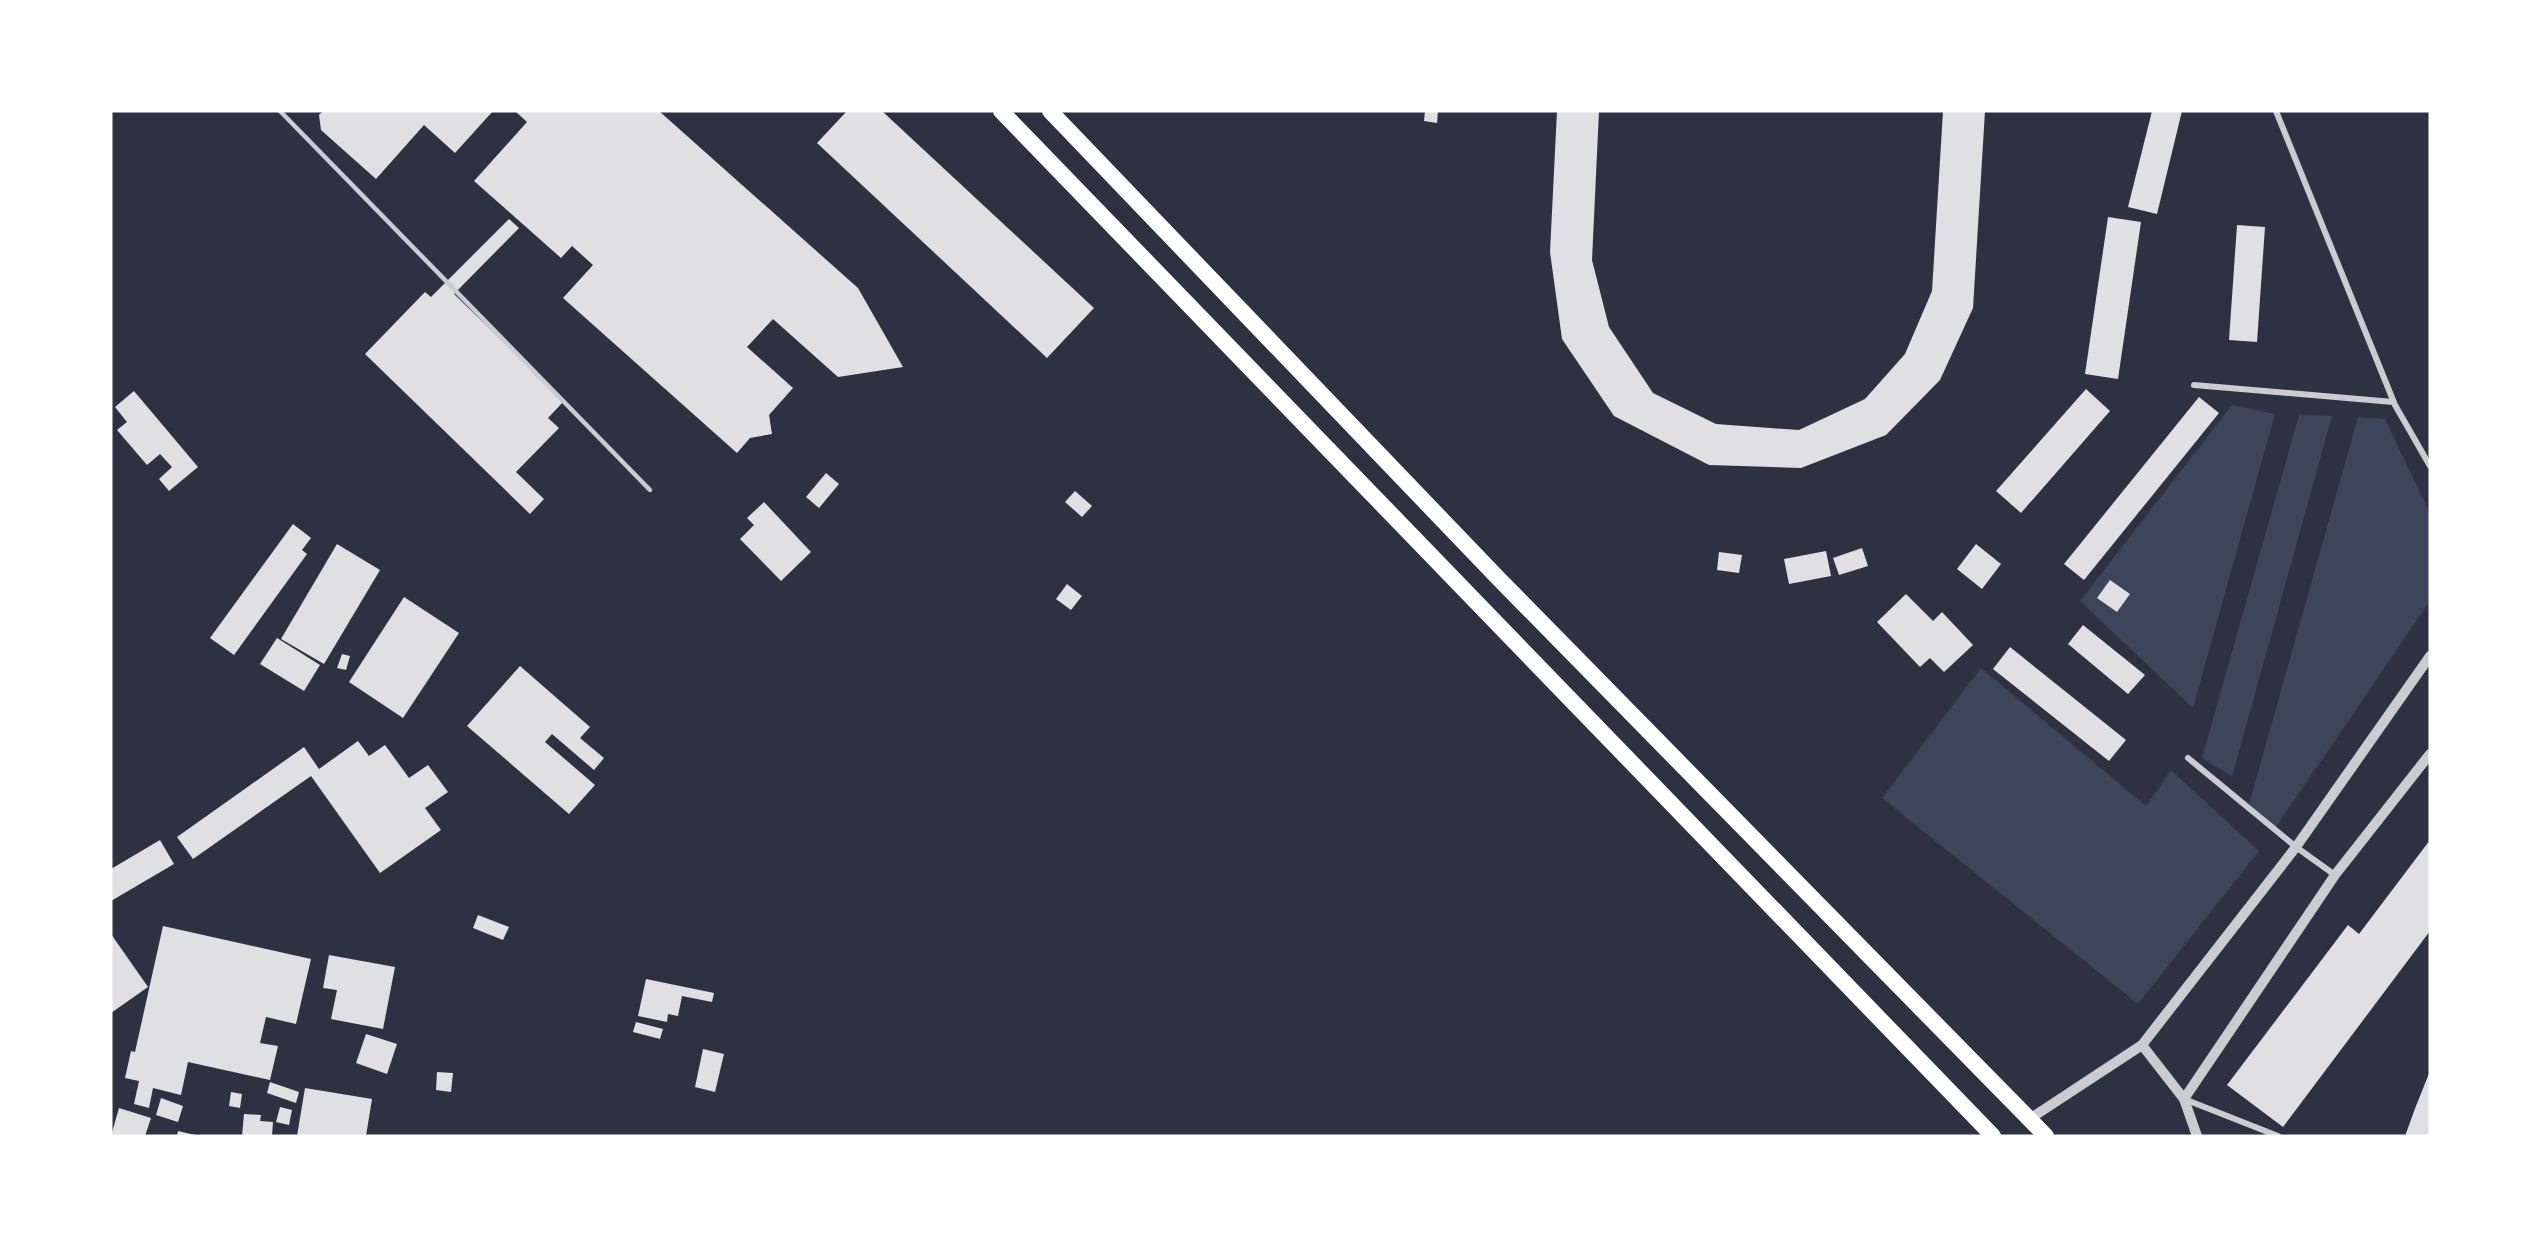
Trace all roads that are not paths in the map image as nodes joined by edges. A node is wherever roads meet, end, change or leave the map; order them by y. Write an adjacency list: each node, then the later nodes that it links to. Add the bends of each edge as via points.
1 (280, 111): 8 (lane)
2 (1001, 111): 17 (highway)
3 (1050, 111): 16 (highway)
4 (2277, 111): 6 (street)
5 (2194, 385): 6 (street)
6 (2393, 402): 7 (street)
7 (2430, 466)
8 (650, 490)
9 (2430, 656): 12 (street)
10 (2430, 754): 13 (street)
11 (2188, 758): 12 (street)
12 (2296, 847): 13 (street); 14 (street)
13 (2335, 875): 15 (street)
14 (2142, 1045): 15 (street); 16 (street)
15 (2184, 1099): 19 (street); 20 (street)
16 (2028, 1120): 18 (highway)
17 (1993, 1136)
18 (2046, 1136)
19 (2197, 1136)
20 (2278, 1136)

